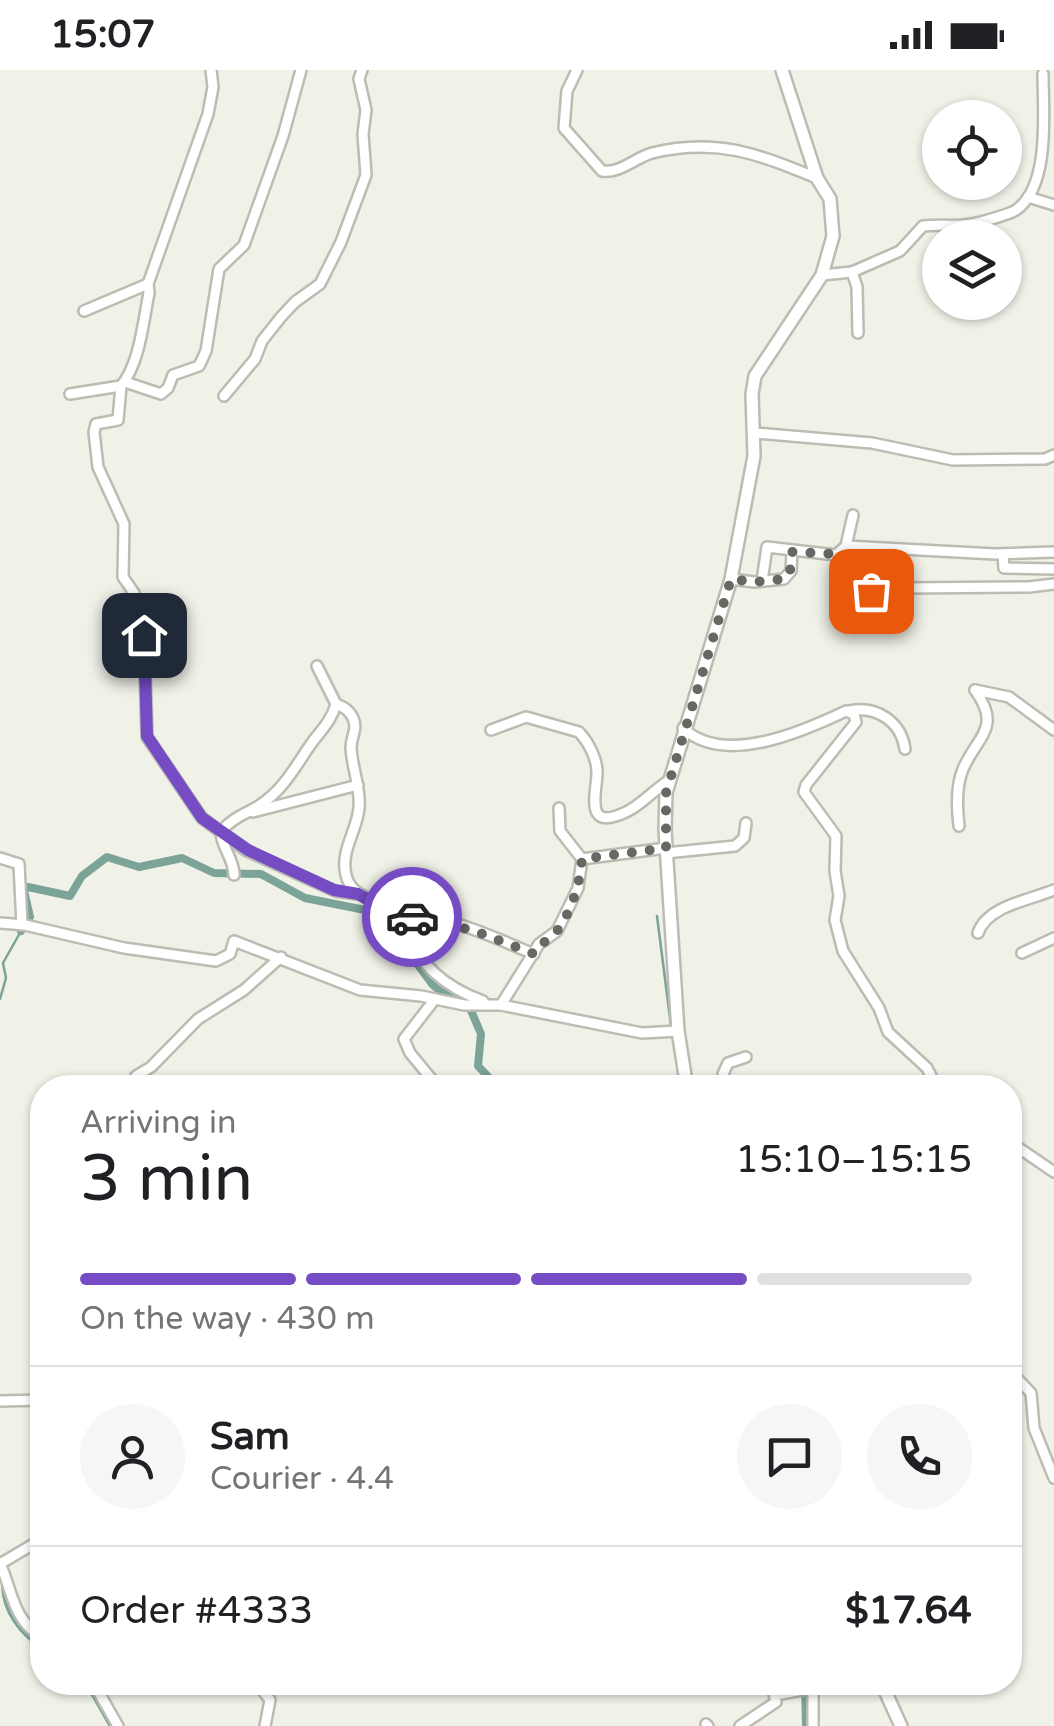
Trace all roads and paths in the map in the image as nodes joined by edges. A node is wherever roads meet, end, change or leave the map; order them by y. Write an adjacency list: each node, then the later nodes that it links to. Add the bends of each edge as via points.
1 (214, 70): 12 (street, via 192,166)
2 (301, 70): 15 (street, via 244,245 219,269 199,366 173,375 161,394)
3 (362, 70): 17 (street, via 366,175 341,242 320,284 282,317)
4 (577, 70): 7 (street, via 567,91 564,128 602,171 704,144)
5 (782, 70): 7 (main road)
6 (1042, 74): 8 (street, via 1043,146)
7 (818, 178): 11 (main road, via 834,221)
8 (1028, 197): 9 (street); 10 (street, via 1012,212 974,224 923,226 900,251)
9 (1054, 205)
10 (852, 272): 11 (street); 14 (street)
11 (822, 275): 18 (main road, via 754,376)
12 (148, 284): 13 (street); 15 (street, via 135,358)
13 (84, 311)
14 (858, 333)
15 (123, 384): 16 (street); 44 (street, via 118,420 96,424 94,446 124,524 123,577 134,593 146,653 147,736 202,818)
16 (70, 394)
17 (224, 396)
18 (755, 434): 19 (street, via 872,443 953,460); 27 (main road)
19 (1054, 455)
20 (853, 515): 21 (street)
21 (846, 546): 24 (street); 25 (street)
22 (792, 552): 24 (street); 28 (street, via 788,576); 28 (street, via 767,547)
23 (1054, 552): 25 (street)
24 (836, 554): 29 (street, via 846,581 882,594)
25 (1003, 554): 26 (street, via 1004,568)
26 (1054, 569)
27 (731, 579): 28 (street); 34 (main road)
28 (762, 581)
29 (1054, 585): 30 (street)
30 (1053, 595)
31 (317, 666): 32 (street)
32 (336, 704): 39 (street, via 350,713 356,729 351,744); 41 (street, via 291,777)
33 (846, 711): 34 (street, via 800,732 735,746 707,742); 37 (street, via 864,709 892,721); 67 (street, via 856,722 804,788 836,836 836,929 888,1032)
34 (683, 728): 38 (main road)
35 (491, 730): 38 (street, via 526,716 579,732 596,763 592,802 602,817 631,810)
36 (1054, 730): 43 (street, via 1009,697 976,690 988,724 961,775)
37 (906, 749)
38 (670, 780): 45 (main road)
39 (358, 785): 41 (street); 50 (street, via 359,812 345,859)
40 (559, 808): 47 (street, via 560,831)
41 (240, 816): 44 (street)
42 (746, 824): 45 (street, via 735,846)
43 (959, 826)
44 (221, 832): 48 (street); 50 (street, via 334,890)
45 (666, 850): 47 (street); 61 (main road)
46 (0, 858): 53 (street, via 19,864)
47 (582, 859): 57 (street, via 572,904)
48 (234, 872)
49 (1054, 890): 54 (street, via 990,915)
50 (358, 894): 52 (street)
51 (0, 923): 53 (street)
52 (394, 923): 57 (street, via 406,916 446,922); 60 (street, via 432,974)
53 (26, 925): 58 (street, via 216,961 230,954 234,941)
54 (978, 933)
55 (1054, 938): 56 (street)
56 (1022, 953)
57 (534, 954): 60 (street)
58 (281, 957): 59 (street, via 360,990); 63 (street)
59 (435, 998): 60 (street); 64 (street, via 404,1038)
60 (496, 1005): 61 (street, via 642,1033)
61 (678, 1031): 65 (main road)
62 (746, 1057): 66 (street, via 728,1062)
63 (138, 1075)
64 (429, 1075)
65 (685, 1075)
66 (723, 1075)
67 (930, 1075)
68 (1022, 1150): 69 (street)
69 (1054, 1172)
70 (1022, 1384): 73 (street, via 1031,1393 1034,1428)
71 (30, 1400): 72 (street)
72 (0, 1401)
73 (1054, 1478)
74 (30, 1545): 75 (street)
75 (0, 1563): 76 (street, via 16,1612)
76 (30, 1629)
77 (100, 1695): 82 (street)
78 (266, 1695): 83 (street)
79 (775, 1695): 84 (street, via 776,1702)
80 (811, 1695): 85 (street)
81 (887, 1695): 86 (main road)
82 (118, 1726)
83 (264, 1726)
84 (740, 1726)
85 (813, 1726)
86 (901, 1726)

